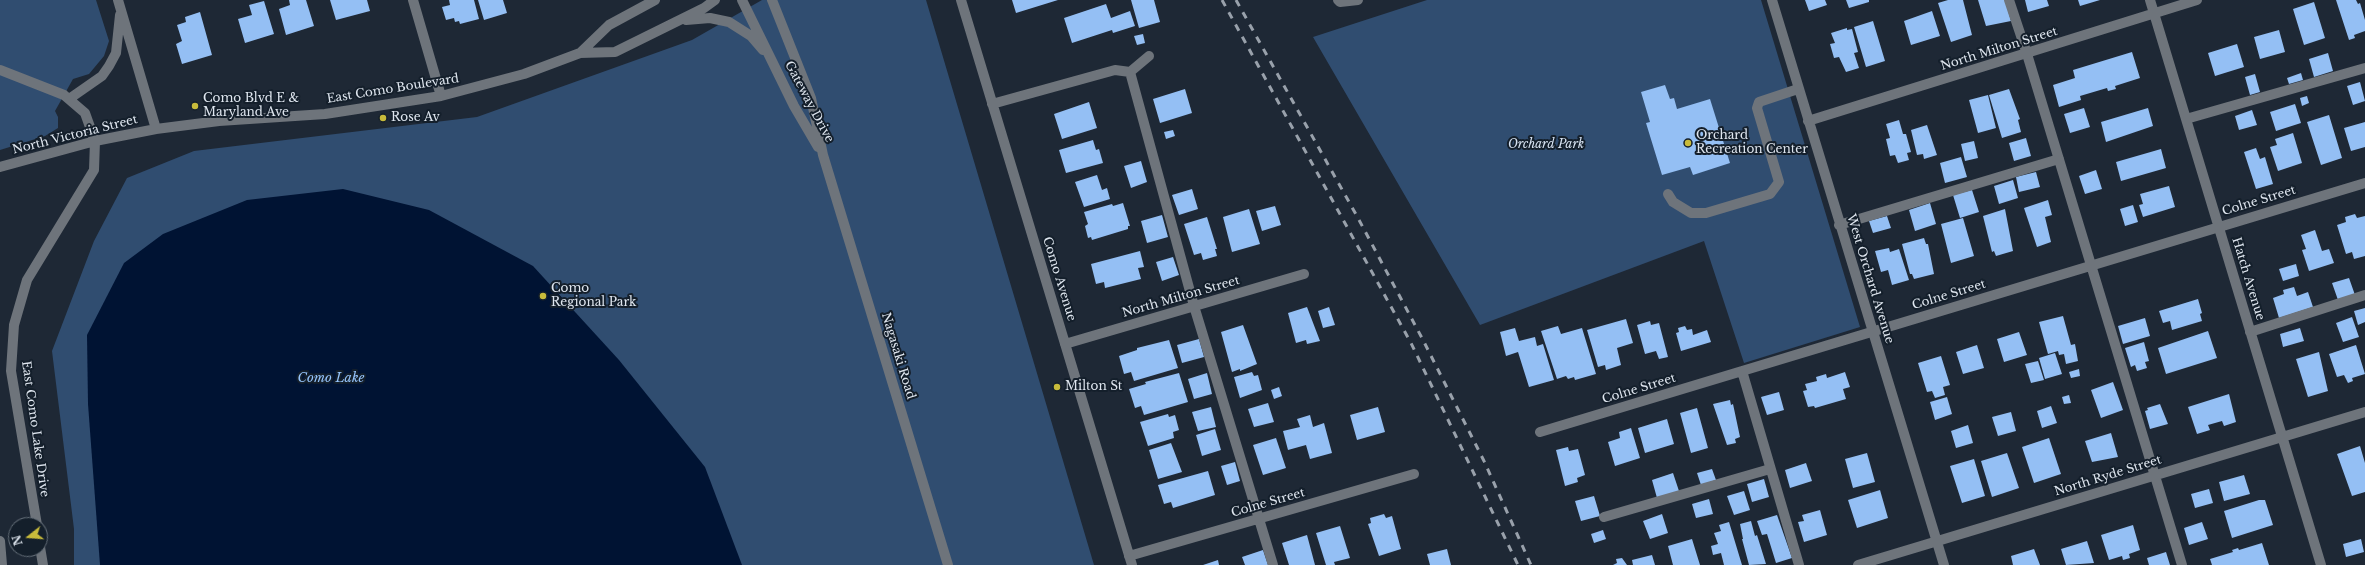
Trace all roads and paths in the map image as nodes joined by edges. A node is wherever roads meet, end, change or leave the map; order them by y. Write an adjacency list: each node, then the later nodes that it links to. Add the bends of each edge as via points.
1 (413, 0): 24 (street)
2 (654, 0): 16 (street, East Como Boulevard, via 609,25)
3 (714, 0): 15 (street, East Como Boulevard, via 704,8)
4 (742, 0): 19 (street, Gateway Drive)
5 (772, 0): 31 (street, Gateway Drive, via 811,98)
6 (962, 0): 26 (street, Como Avenue)
7 (1358, 0): 11 (street)
8 (2009, 0): 17 (street)
9 (2150, 0): 14 (street, Hatch Avenue)
10 (2197, 0): 14 (street, North Milton Street)
11 (1339, 1)
12 (1776, 1): 23 (street, West Orchard Avenue)
13 (119, 4): 25 (street, via 116,53 102,76); 29 (street)
14 (2154, 13): 17 (street, North Milton Street); 27 (street, Hatch Avenue)
15 (676, 21): 16 (street, East Como Boulevard, via 616,52); 19 (street, via 710,18 729,22 751,36)
16 (580, 53): 24 (street, East Como Boulevard, via 524,74)
17 (2027, 54): 28 (street, North Milton Street); 32 (street)
18 (1148, 56): 22 (street)
19 (772, 59): 31 (street, Gateway Drive, via 794,106)
20 (2365, 68): 27 (street)
21 (0, 70): 25 (street, via 64,95)
22 (1130, 72): 26 (street, via 1115,70); 41 (street)
23 (1798, 88): 28 (street, West Orchard Avenue); 35 (street, via 1759,102 1757,108 1779,182 1770,194 1706,213 1691,213 1674,202)
24 (441, 96): 29 (street, East Como Boulevard, via 325,114 219,121)
25 (69, 100): 30 (street, via 85,113)
26 (992, 104): 44 (street, Como Avenue)
27 (2186, 119): 37 (street, Hatch Avenue)
28 (1808, 121): 36 (street, West Orchard Avenue)
29 (156, 129): 30 (street, North Victoria Street)
30 (95, 141): 33 (street, North Victoria Street); 52 (street, East Como Lake Drive, via 94,170 27,280 14,325 11,371)
31 (823, 155): 59 (street, Nagasaki Road)
32 (2059, 159): 36 (street); 38 (street)
33 (0, 167)
34 (2365, 183): 37 (street, Colne Street)
35 (1668, 194)
36 (1839, 225): 42 (street, West Orchard Avenue)
37 (2218, 226): 38 (street, Colne Street); 43 (street, Hatch Avenue)
38 (2091, 265): 42 (street, Colne Street); 51 (street)
39 (1304, 274): 41 (street, North Milton Street)
40 (2365, 295): 43 (street)
41 (1194, 306): 44 (street, North Milton Street); 54 (street)
42 (1872, 331): 45 (street, Colne Street); 56 (street, West Orchard Avenue)
43 (2250, 332): 48 (street, Hatch Avenue)
44 (1065, 344): 57 (street, Como Avenue)
45 (1742, 371): 47 (street, Colne Street); 49 (street)
46 (2365, 412): 48 (street, North Ryde Street)
47 (1540, 432)
48 (2282, 437): 51 (street, North Ryde Street); 65 (street, Hatch Avenue)
49 (1770, 469): 53 (street); 61 (street)
50 (1414, 474): 54 (street, Colne Street)
51 (2154, 475): 56 (street, North Ryde Street); 64 (street)
52 (36, 517)
53 (1604, 517)
54 (1259, 520): 57 (street, Colne Street); 60 (street)
55 (0, 541): 58 (street)
56 (1937, 541): 62 (street, North Ryde Street); 63 (street, West Orchard Avenue)
57 (1130, 561)
58 (2, 565)
59 (948, 565)
60 (1273, 565)
61 (1799, 565)
62 (1858, 565)
63 (1944, 565)
64 (2182, 565)
65 (2321, 565)

